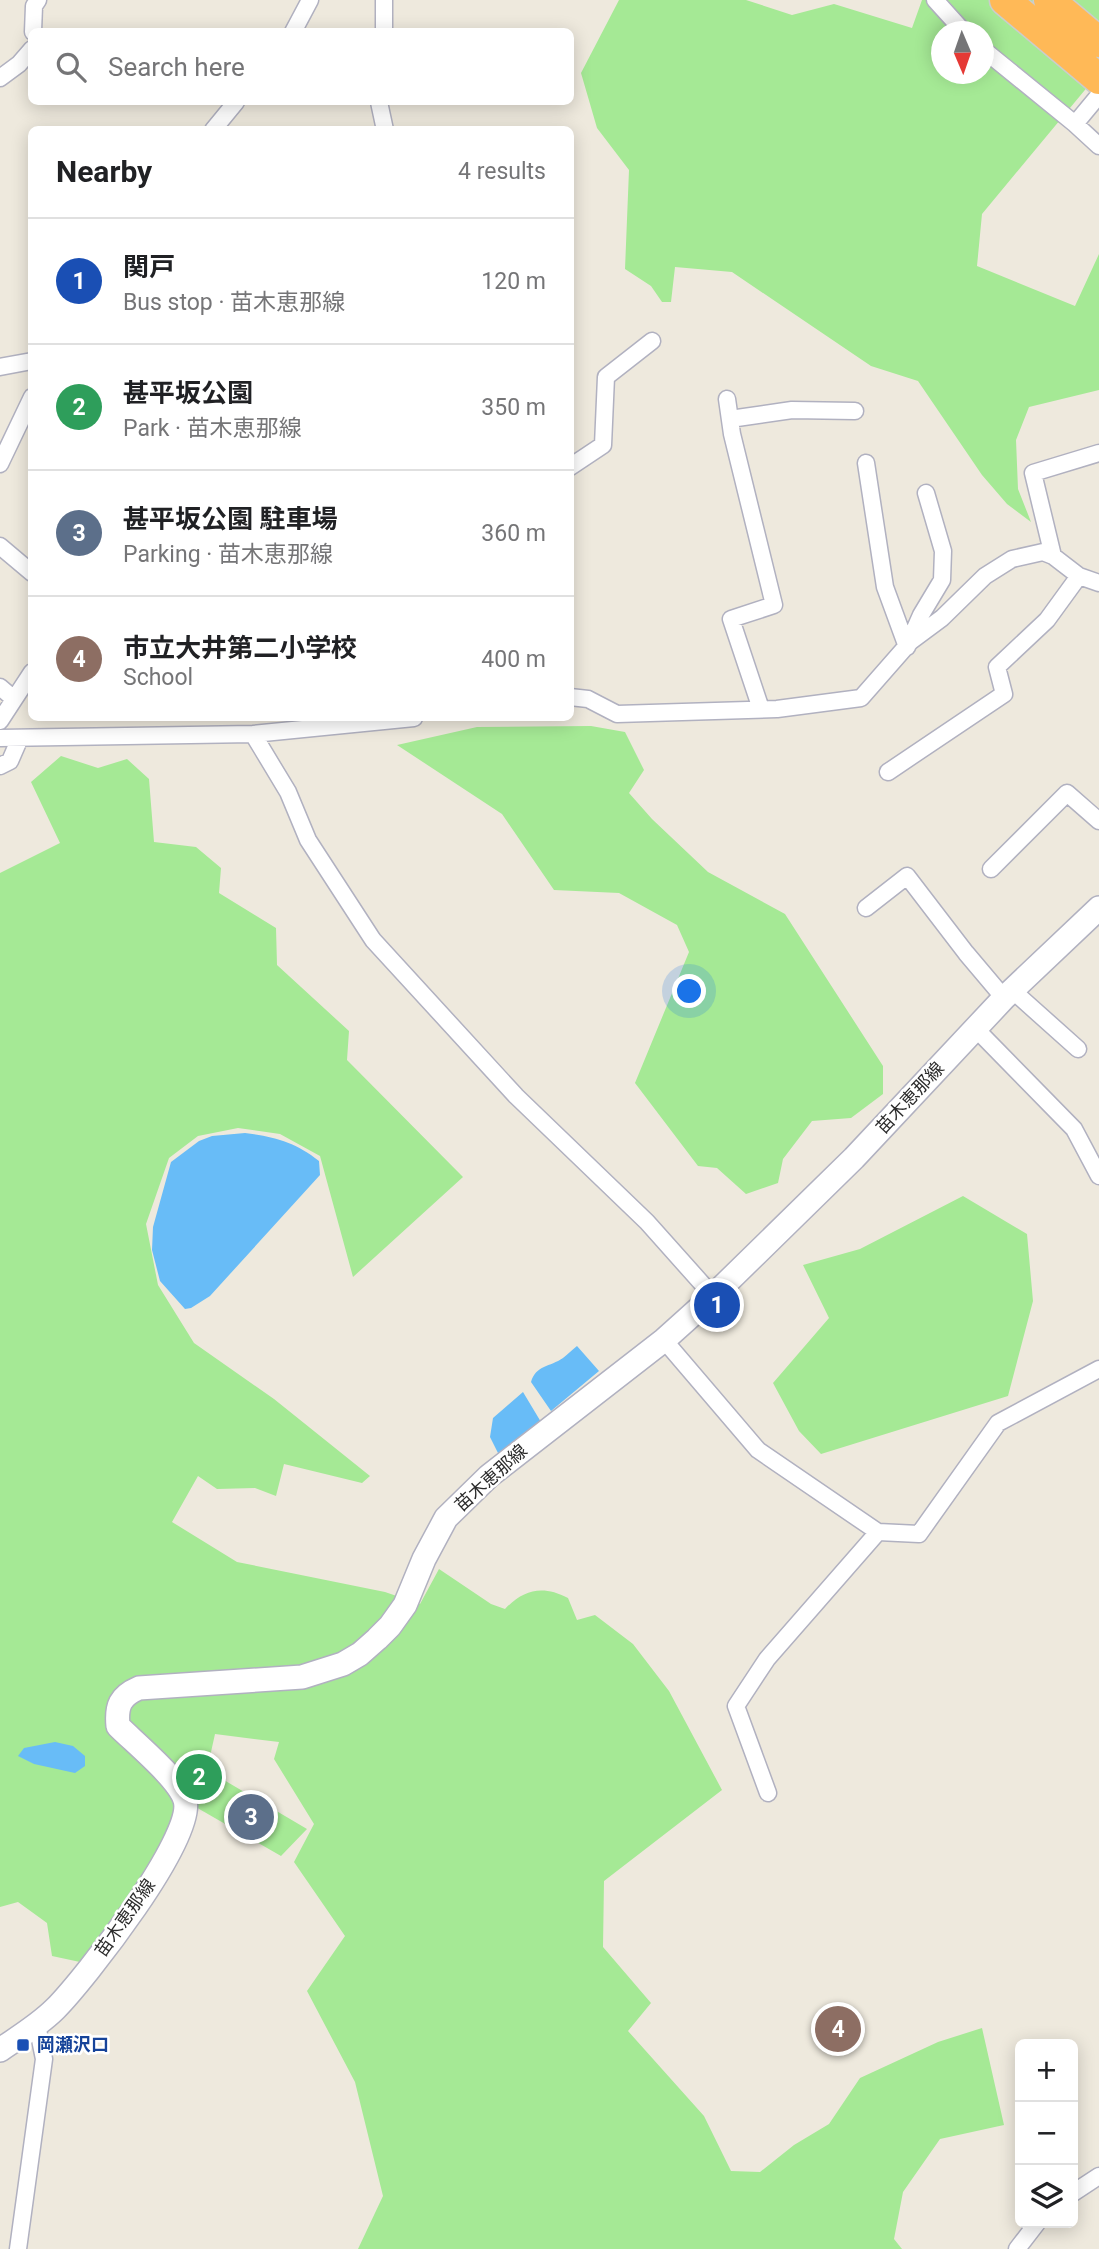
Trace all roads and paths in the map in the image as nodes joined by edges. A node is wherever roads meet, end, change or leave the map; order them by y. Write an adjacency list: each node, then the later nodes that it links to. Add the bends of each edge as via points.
1 (38, 0): 8 (street)
2 (310, 0): 9 (street)
3 (384, 0): 10 (street)
4 (935, 0): 7 (street)
5 (1005, 0): 15 (highway)
6 (1049, 0): 11 (highway)
7 (954, 21)
8 (33, 28)
9 (295, 28)
10 (384, 28)
11 (1099, 42)
12 (28, 54): 14 (street)
13 (994, 58): 19 (street)
14 (0, 78)
15 (1099, 79)
16 (1099, 94): 19 (street)
17 (234, 105): 20 (street)
18 (380, 105): 21 (street)
19 (1075, 124): 22 (street)
20 (216, 126)
21 (384, 126)
22 (1099, 146)
23 (652, 341): 33 (street, via 606,377 603,445)
24 (28, 362): 25 (street)
25 (0, 367)
26 (727, 399): 29 (street)
27 (28, 405): 32 (street)
28 (855, 411): 29 (street, via 792,410)
29 (730, 419): 45 (street, via 774,605 731,618)
30 (1099, 453): 36 (street, via 1033,473)
31 (866, 463): 40 (street, via 885,587)
32 (0, 464)
33 (574, 464)
34 (926, 493): 40 (street, via 943,551 942,580)
35 (0, 546): 37 (street)
36 (1054, 556): 38 (street); 40 (street, via 1043,552 1012,559 985,576)
37 (28, 570)
38 (1079, 576): 39 (street); 53 (street, via 1047,620 997,667 1004,694)
39 (1099, 583)
40 (907, 647): 45 (street, via 861,698)
41 (28, 678): 44 (street)
42 (0, 687): 44 (street)
43 (574, 697): 45 (street, via 588,699 617,714)
44 (14, 699): 46 (street)
45 (761, 709)
46 (0, 721)
47 (344, 721): 48 (street)
48 (296, 723): 49 (street)
49 (253, 734): 51 (street); 62 (street, via 288,793 307,839 373,940 516,1096 647,1222)
50 (0, 738): 51 (street)
51 (20, 738): 52 (street, via 9,761)
52 (0, 766)
53 (888, 772)
54 (1099, 821): 55 (street, via 1068,793)
55 (991, 869)
56 (866, 908): 58 (street, via 907,876 966,953)
57 (1099, 908): 58 (main road, 苗木恵那線)
58 (1008, 994): 59 (main road, 苗木恵那線); 60 (street)
59 (976, 1029): 61 (street, via 1074,1129); 62 (main road, 苗木恵那線, via 854,1158)
60 (1077, 1049)
61 (1099, 1176)
62 (713, 1296): 63 (main road, 苗木恵那線)
63 (664, 1339): 65 (street, via 758,1450); 67 (main road, 苗木恵那線, via 489,1476 446,1518 405,1605 360,1654 302,1677 139,1688 127,1693 119,1702 118,1726 180,1787 187,1803 184,1819 173,1848 134,1908 91,1967)
64 (1099, 1369): 65 (street, via 998,1423 919,1534)
65 (878, 1532): 66 (street, via 767,1659 736,1706)
66 (768, 1793)
67 (37, 2025): 68 (main road, 苗木恵那線); 72 (street, via 44,2059)
68 (0, 2050)
69 (1099, 2176): 70 (street)
70 (1078, 2190)
71 (1033, 2228): 73 (street)
72 (18, 2249)
73 (1017, 2249)

